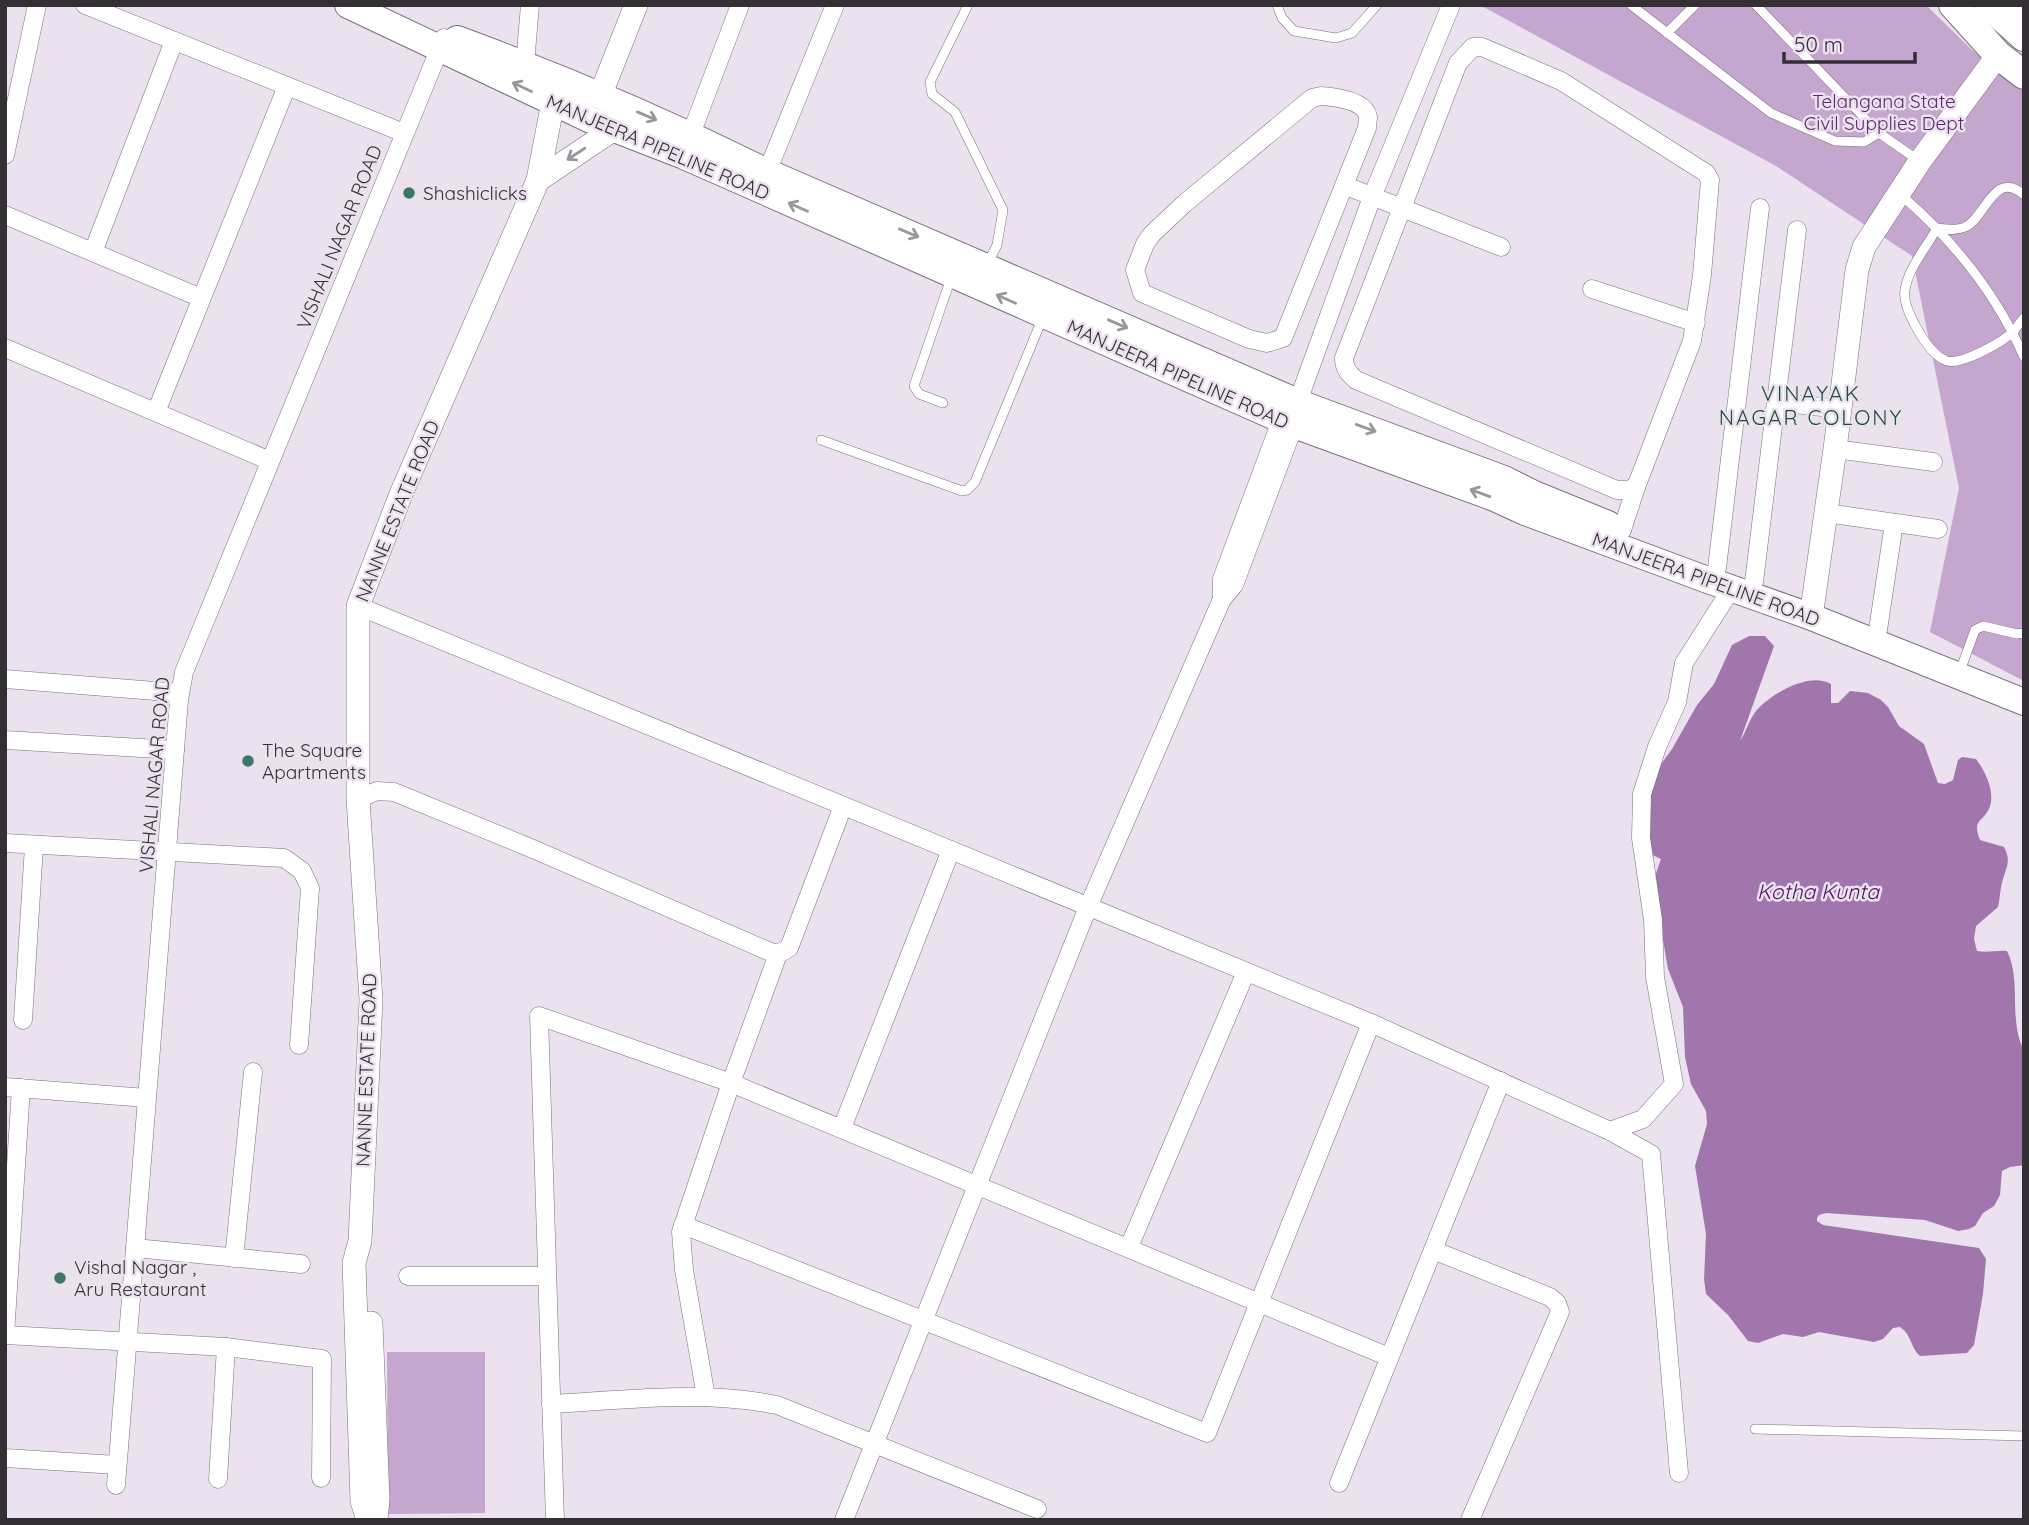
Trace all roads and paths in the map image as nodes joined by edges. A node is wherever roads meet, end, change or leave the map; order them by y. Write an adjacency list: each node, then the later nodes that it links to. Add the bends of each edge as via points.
1 (37, 5): 32 (street)
2 (85, 5): 20 (street)
3 (348, 5): 21 (main road, MANJEERA PIPELINE ROAD)
4 (381, 5): 21 (main road, MANJEERA PIPELINE ROAD)
5 (530, 5): 23 (street)
6 (635, 5): 26 (street)
7 (740, 5): 31 (street)
8 (835, 5): 34 (street)
9 (968, 5): 48 (lane, via 930,82 932,94 955,112 1003,210 997,245)
10 (1277, 5): 11 (lane, via 1294,32 1336,38 1352,33)
11 (1377, 5)
12 (1451, 5): 39 (street)
13 (1631, 5): 19 (lane)
14 (1695, 5): 19 (lane)
15 (1756, 5): 30 (lane)
16 (1953, 5): 22 (main road)
17 (1988, 5): 18 (main road)
18 (2019, 24)
19 (1667, 33): 30 (lane, via 1771,113 1835,141 1864,142)
20 (174, 41): 25 (street); 47 (street)
21 (442, 41): 23 (main road, MANJEERA PIPELINE ROAD); 27 (main road, MANJEERA PIPELINE ROAD, one-way to 21); 29 (street, VISHALI NAGAR ROAD)
22 (1998, 55): 24 (main road); 33 (street)
23 (524, 64): 26 (main road, MANJEERA PIPELINE ROAD)
24 (2024, 75)
25 (287, 86): 29 (street); 51 (street)
26 (600, 96): 31 (main road, MANJEERA PIPELINE ROAD, one-way to 31)
27 (552, 102): 28 (main road, MANJEERA PIPELINE ROAD); 35 (street, NANNE ESTATE ROAD)
28 (614, 129): 35 (street, one-way to 35); 43 (main road, MANJEERA PIPELINE ROAD, one-way to 28)
29 (404, 133): 65 (street, VISHALI NAGAR ROAD)
30 (1879, 133): 33 (lane)
31 (691, 134): 34 (main road, MANJEERA PIPELINE ROAD)
32 (5, 155)
33 (1920, 161): 37 (street)
34 (767, 172): 43 (main road, MANJEERA PIPELINE ROAD)
35 (538, 180): 74 (street, NANNE ESTATE ROAD, via 401,494)
36 (1346, 186): 36 (street, via 1283,338 1276,342 1249,339 1142,293 1135,270 1152,234 1312,98 1336,97 1362,107 1368,116); 39 (street)
37 (1899, 194): 44 (lane); 61 (street, via 1864,247 1857,270)
38 (2024, 195): 44 (lane, via 2008,187 1997,191 1966,227)
39 (1372, 197): 41 (street); 60 (street)
40 (1760, 208): 73 (street)
41 (1402, 209): 46 (street); 54 (street, via 1458,64 1472,47 1482,47 1561,81 1706,173 1711,187); 67 (street, via 1344,358 1348,373 1617,489)
42 (5, 215): 47 (street)
43 (862, 224): 48 (main road, MANJEERA PIPELINE ROAD, one-way to 48); 49 (main road, MANJEERA PIPELINE ROAD)
44 (1937, 228): 55 (lane, via 1968,262); 55 (lane, via 1904,292 1920,336 1940,358 1950,362 1966,359)
45 (1797, 230): 58 (street)
46 (1501, 247)
47 (93, 252): 51 (street)
48 (986, 267): 60 (main road, MANJEERA PIPELINE ROAD, one-way to 60)
49 (952, 275): 52 (main road, MANJEERA PIPELINE ROAD, one-way to 49); 59 (lane, via 914,386 919,394)
50 (1592, 289): 54 (street)
51 (201, 298): 62 (street)
52 (1044, 315): 60 (main road, MANJEERA PIPELINE ROAD); 63 (lane, via 968,490)
53 (2024, 318): 55 (lane)
54 (1696, 323): 67 (street)
55 (2013, 332): 57 (lane)
56 (5, 348): 62 (street)
57 (2024, 357)
58 (1776, 402): 61 (street); 73 (street)
59 (943, 403)
60 (1293, 408): 68 (main road, MANJEERA PIPELINE ROAD, via 1504,479); 91 (street, via 1234,585 1222,599)
61 (1840, 409): 64 (street)
62 (156, 412): 65 (street)
63 (821, 440)
64 (1835, 449): 66 (street); 69 (street)
65 (270, 461): 81 (street, VISHALI NAGAR ROAD, via 184,672)
66 (1933, 462)
67 (1636, 487): 72 (street)
68 (1530, 503): 72 (main road, MANJEERA PIPELINE ROAD); 73 (main road, MANJEERA PIPELINE ROAD)
69 (1826, 513): 70 (street); 75 (street)
70 (1894, 523): 71 (street); 76 (street)
71 (1938, 529)
72 (1622, 530): 73 (main road, MANJEERA PIPELINE ROAD)
73 (1734, 579): 75 (main road, MANJEERA PIPELINE ROAD); 103 (street, via 1684,663 1677,702 1642,794 1641,838 1653,920 1655,977 1674,1084 1643,1119)
74 (358, 606): 85 (street, NANNE ESTATE ROAD); 86 (street)
75 (1812, 611): 76 (main road, MANJEERA PIPELINE ROAD); 82 (main road, MANJEERA PIPELINE ROAD)
76 (1878, 631): 78 (main road, MANJEERA PIPELINE ROAD)
77 (2024, 633): 78 (lane, via 1983,626 1975,631)
78 (1963, 663): 80 (main road, MANJEERA PIPELINE ROAD)
79 (5, 679): 81 (street)
80 (2024, 686)
81 (180, 693): 84 (street, VISHALI NAGAR ROAD)
82 (2024, 702)
83 (5, 740): 84 (street)
84 (175, 750): 90 (street, VISHALI NAGAR ROAD)
85 (358, 799): 92 (street, via 377,791 394,792); 106 (street, NANNE ESTATE ROAD, via 371,1000)
86 (843, 806): 89 (street); 92 (street, via 789,948)
87 (5, 843): 88 (street)
88 (34, 846): 90 (street); 94 (street)
89 (951, 850): 91 (street); 102 (street)
90 (167, 853): 96 (street, via 284,858 302,871 310,888); 101 (street, VISHALI NAGAR ROAD)
91 (1088, 907): 93 (street); 104 (street)
92 (778, 954): 99 (street)
93 (1246, 972): 95 (street); 107 (street)
94 (23, 1020)
95 (1371, 1023): 98 (street); 114 (street)
96 (299, 1045)
97 (253, 1072): 110 (street)
98 (1500, 1081): 103 (street); 109 (street)
99 (731, 1083): 102 (street); 105 (street); 113 (street, via 539,1016)
100 (13, 1087): 101 (street); 116 (street)
101 (146, 1098): 108 (street, VISHALI NAGAR ROAD)
102 (842, 1128): 104 (street)
103 (1610, 1131): 127 (street, via 1651,1154)
104 (978, 1184): 107 (street); 115 (street)
105 (683, 1225): 115 (street); 120 (street, via 684,1270)
106 (360, 1241): 133 (street, NANNE ESTATE ROAD, via 354,1263 362,1501); 134 (street, NANNE ESTATE ROAD, via 369,1262)
107 (1129, 1247): 114 (street)
108 (135, 1248): 110 (street); 117 (street, VISHALI NAGAR ROAD)
109 (1433, 1250): 119 (street); 137 (street, via 1550,1297 1560,1312)
110 (234, 1258): 111 (street)
111 (301, 1264)
112 (408, 1276): 113 (street)
113 (547, 1276): 121 (street)
114 (1259, 1302): 115 (street, via 1207,1433); 119 (street)
115 (923, 1320): 124 (street)
116 (5, 1335): 117 (street)
117 (127, 1342): 118 (street); 126 (street, VISHALI NAGAR ROAD)
118 (226, 1347): 128 (street, via 322,1359); 129 (street)
119 (1389, 1357): 130 (street)
120 (706, 1396): 121 (street); 124 (street, via 777,1405)
121 (551, 1404): 135 (street)
122 (1755, 1429): 123 (lane)
123 (2024, 1436)
124 (873, 1445): 132 (street); 136 (street)
125 (5, 1458): 126 (street)
126 (117, 1465): 131 (street, VISHALI NAGAR ROAD)
127 (1679, 1473)
128 (321, 1478)
129 (218, 1479)
130 (1339, 1483)
131 (116, 1485)
132 (1037, 1509)
133 (368, 1520)
134 (376, 1520)
135 (555, 1520)
136 (844, 1520)
137 (1470, 1520)

